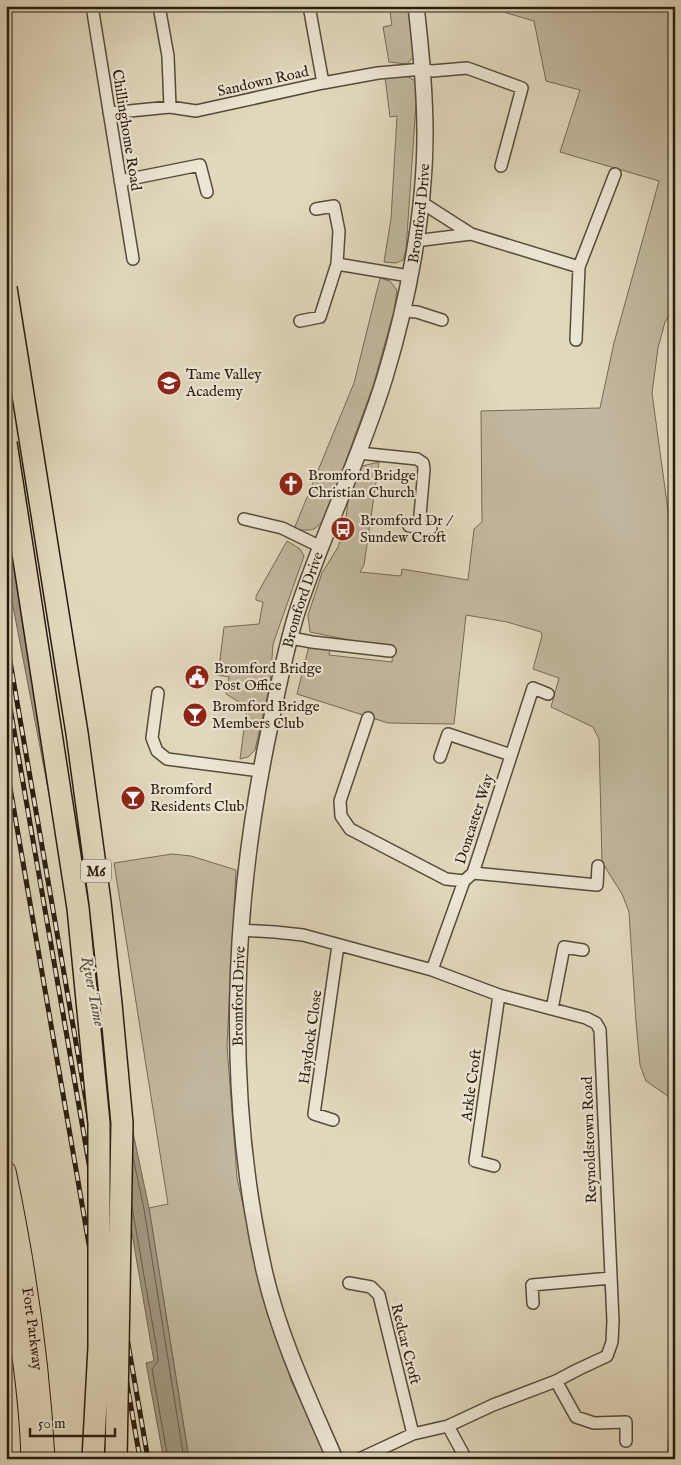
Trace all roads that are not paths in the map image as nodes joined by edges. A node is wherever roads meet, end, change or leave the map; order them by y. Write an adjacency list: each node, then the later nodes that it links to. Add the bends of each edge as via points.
1 (92, 6): 8 (street, Chillinghome Road)
2 (159, 6): 7 (street, via 168,56)
3 (309, 6): 6 (street)
4 (416, 6): 5 (street, Bromford Drive)
5 (422, 69): 6 (street, Sandown Road); 9 (street, Sandown Road, via 467,68 522,88); 13 (street, Bromford Drive, via 425,135)
6 (323, 83): 7 (street, Sandown Road, via 196,111)
7 (170, 107): 8 (street, Sandown Road)
8 (109, 113): 11 (street, Chillinghome Road)
9 (501, 166)
10 (615, 174): 19 (street)
11 (120, 181): 12 (street, via 200,165); 17 (street, Chillinghome Road)
12 (207, 192)
13 (421, 202): 15 (street); 16 (street, Bromford Drive)
14 (316, 209): 18 (street, via 334,206 339,231)
15 (471, 234): 16 (street); 19 (street)
16 (415, 241): 20 (street, Bromford Drive)
17 (133, 259)
18 (337, 264): 20 (street); 24 (street, via 320,317)
19 (580, 267): 25 (street)
20 (409, 276): 22 (street, Bromford Drive)
21 (6, 288): 60 (highway, M6, bridge, via 75,724 111,1004 122,1123)
22 (402, 311): 23 (street); 27 (street, Bromford Drive, via 386,376)
23 (442, 320)
24 (300, 321)
25 (576, 340)
26 (6, 444): 59 (highway, M6, bridge, via 78,908 99,1123 99,1347)
27 (359, 453): 29 (street, via 417,459 423,463); 30 (street, Bromford Drive)
28 (244, 519): 30 (street, via 282,528)
29 (420, 527)
30 (321, 548): 31 (street, Bromford Drive, via 297,612)
31 (291, 638): 32 (street); 38 (street, Bromford Drive)
32 (390, 651)
33 (158, 693): 38 (street, via 152,738 157,751 168,759)
34 (548, 694): 36 (street, Doncaster Way, via 532,688)
35 (368, 718): 40 (street, via 340,801 341,816 350,829 446,879)
36 (511, 755): 37 (street, via 448,734); 40 (street, Doncaster Way)
37 (440, 757)
38 (260, 771): 41 (street, Bromford Drive)
39 (598, 866): 40 (street, via 597,885)
40 (469, 877): 44 (street, Doncaster Way)
41 (240, 930): 42 (street, Reynoldstown Road, via 303,935); 61 (street, Bromford Drive, via 238,1050 247,1172 264,1272 280,1327)
42 (338, 945): 44 (street, Reynoldstown Road); 47 (street, Haydock Close, via 314,1114)
43 (582, 950): 46 (street, via 564,948)
44 (432, 970): 45 (street, Reynoldstown Road)
45 (500, 995): 46 (street, Reynoldstown Road); 48 (street, Arkle Croft, via 475,1161)
46 (552, 1009): 51 (street, Reynoldstown Road, via 586,1018 600,1030)
47 (333, 1120)
48 (494, 1166)
49 (6, 1170): 58 (main road, Fort Parkway, via 34,1328 43,1420)
50 (6, 1259): 58 (main road, Fort Parkway)
51 (610, 1278): 53 (street, via 532,1285); 54 (street, Reynoldstown Road, via 612,1342 607,1356)
52 (349, 1283): 56 (street, Redcar Croft, via 371,1287 379,1294)
53 (533, 1302)
54 (556, 1382): 55 (street, Reynoldstown Road); 57 (street, via 576,1417 594,1423 626,1422)
55 (448, 1426): 56 (street, Reynoldstown Road); 63 (street)
56 (413, 1434): 62 (street, Reynoldstown Road)
57 (626, 1441)
58 (36, 1455)
59 (93, 1459)
60 (116, 1459)
61 (335, 1459)
62 (359, 1459)
63 (466, 1459)

